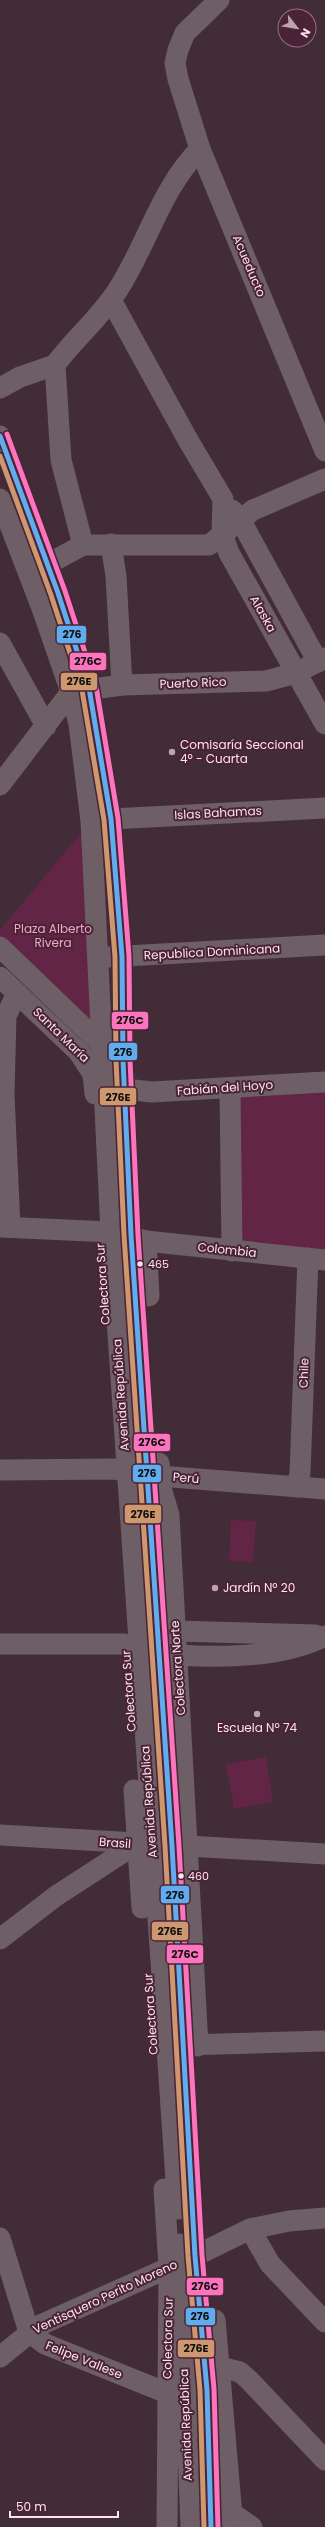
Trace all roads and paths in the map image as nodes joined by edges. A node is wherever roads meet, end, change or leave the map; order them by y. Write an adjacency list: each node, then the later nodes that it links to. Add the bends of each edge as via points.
1 (219, 0): 2 (street, Acueducto, via 185,33 175,63)
2 (200, 149): 3 (street, via 189,160 174,183); 7 (street, Acueducto)
3 (111, 300): 4 (street); 10 (street)
4 (55, 365): 5 (street, via 20,377); 14 (street, via 61,460)
5 (0, 388)
6 (0, 436): 15 (street)
7 (325, 451)
8 (325, 479): 11 (street, via 253,510)
9 (0, 499): 20 (street, via 43,611)
10 (223, 499): 11 (street); 12 (street, Alaska)
11 (241, 521): 12 (street); 17 (street)
12 (222, 534): 13 (street, via 209,545); 18 (street, Alaska, via 229,553)
13 (111, 544): 14 (street); 19 (street, via 116,576)
14 (83, 545): 15 (street)
15 (48, 564): 20 (street)
16 (0, 644): 22 (street)
17 (322, 660): 18 (street, Puerto Rico)
18 (296, 672): 19 (street, Puerto Rico, via 266,681); 21 (street, Alaska)
19 (122, 685): 20 (street, Puerto Rico)
20 (80, 690): 22 (street); 25 (street); 29 (street, via 79,724 91,821)
21 (325, 724)
22 (46, 726): 23 (street)
23 (0, 785)
24 (325, 808): 25 (street, Islas Bahamas)
25 (111, 818): 28 (street)
26 (325, 945): 28 (street, Republica Dominicana)
27 (0, 947): 32 (street, Santa María)
28 (122, 957): 29 (street, Republica Dominicana); 34 (street)
29 (98, 958): 32 (street)
30 (0, 977): 31 (street, Santa María)
31 (17, 993): 33 (street, Santa María); 39 (street, via 6,1016)
32 (102, 1048): 34 (street, Santa María); 35 (street)
33 (78, 1051): 35 (street, Santa María); 41 (street, Colectora Sur, via 93,1074)
34 (123, 1060): 37 (street)
35 (104, 1078): 37 (street, Santa María); 41 (street)
36 (325, 1082): 38 (street, Fabián del Hoyo)
37 (125, 1088): 38 (street, Fabián del Hoyo, via 152,1092); 41 (street)
38 (230, 1089): 42 (street)
39 (2, 1095): 40 (street)
40 (5, 1227): 41 (street, Colombia)
41 (122, 1235): 42 (street, Colombia); 44 (street, Colectora Sur); 46 (street, Colectora Norte)
42 (232, 1251): 43 (street, Colombia)
43 (316, 1259): 47 (street, Chile)
44 (120, 1469): 45 (street, Perú); 46 (street, Perú); 52 (street, Colectora Sur); 55 (street, Avenida República)
45 (0, 1470)
46 (153, 1475): 47 (street, Perú); 49 (street, Colectora Norte, via 169,1515); 55 (street, Avenida República)
47 (297, 1488): 48 (street, Perú)
48 (325, 1489)
49 (175, 1631): 50 (street); 53 (street, Colectora Norte)
50 (325, 1635): 53 (street, via 294,1649 221,1656)
51 (0, 1644): 52 (street)
52 (125, 1644): 55 (street, Colectora Sur, via 132,1726)
53 (177, 1655): 55 (street, Colectora Norte)
54 (0, 1835): 55 (street, Brasil)
55 (162, 1845): 56 (street, Brasil); 57 (street, via 56,1896); 59 (street, Colectora Norte); 63 (street, Colectora Sur, via 147,1963)
56 (325, 1854)
57 (0, 1940)
58 (325, 2041): 59 (street)
59 (191, 2045): 63 (street, Colectora Norte)
60 (325, 2218): 61 (street, Ventisquero Perito Moreno, via 289,2221)
61 (250, 2229): 63 (street, Ventisquero Perito Moreno); 64 (street, via 270,2264)
62 (0, 2238): 65 (street)
63 (188, 2258): 65 (street, Ventisquero Perito Moreno); 67 (street, Colectora Norte); 68 (street, Colectora Sur); 72 (street, Avenida República); 73 (street, Avenida República, via 207,2390)
64 (325, 2322)
65 (29, 2332): 66 (street, Ventisquero Perito Moreno); 68 (street, Felipe Vallese, via 45,2344)
66 (0, 2357)
67 (220, 2367): 69 (street, via 240,2372 250,2380); 70 (street, Colectora Norte)
68 (167, 2393): 71 (street, Colectora Sur)
69 (325, 2460)
70 (233, 2520): 74 (street)
71 (167, 2527)
72 (191, 2527)
73 (211, 2527)
74 (252, 2527)

